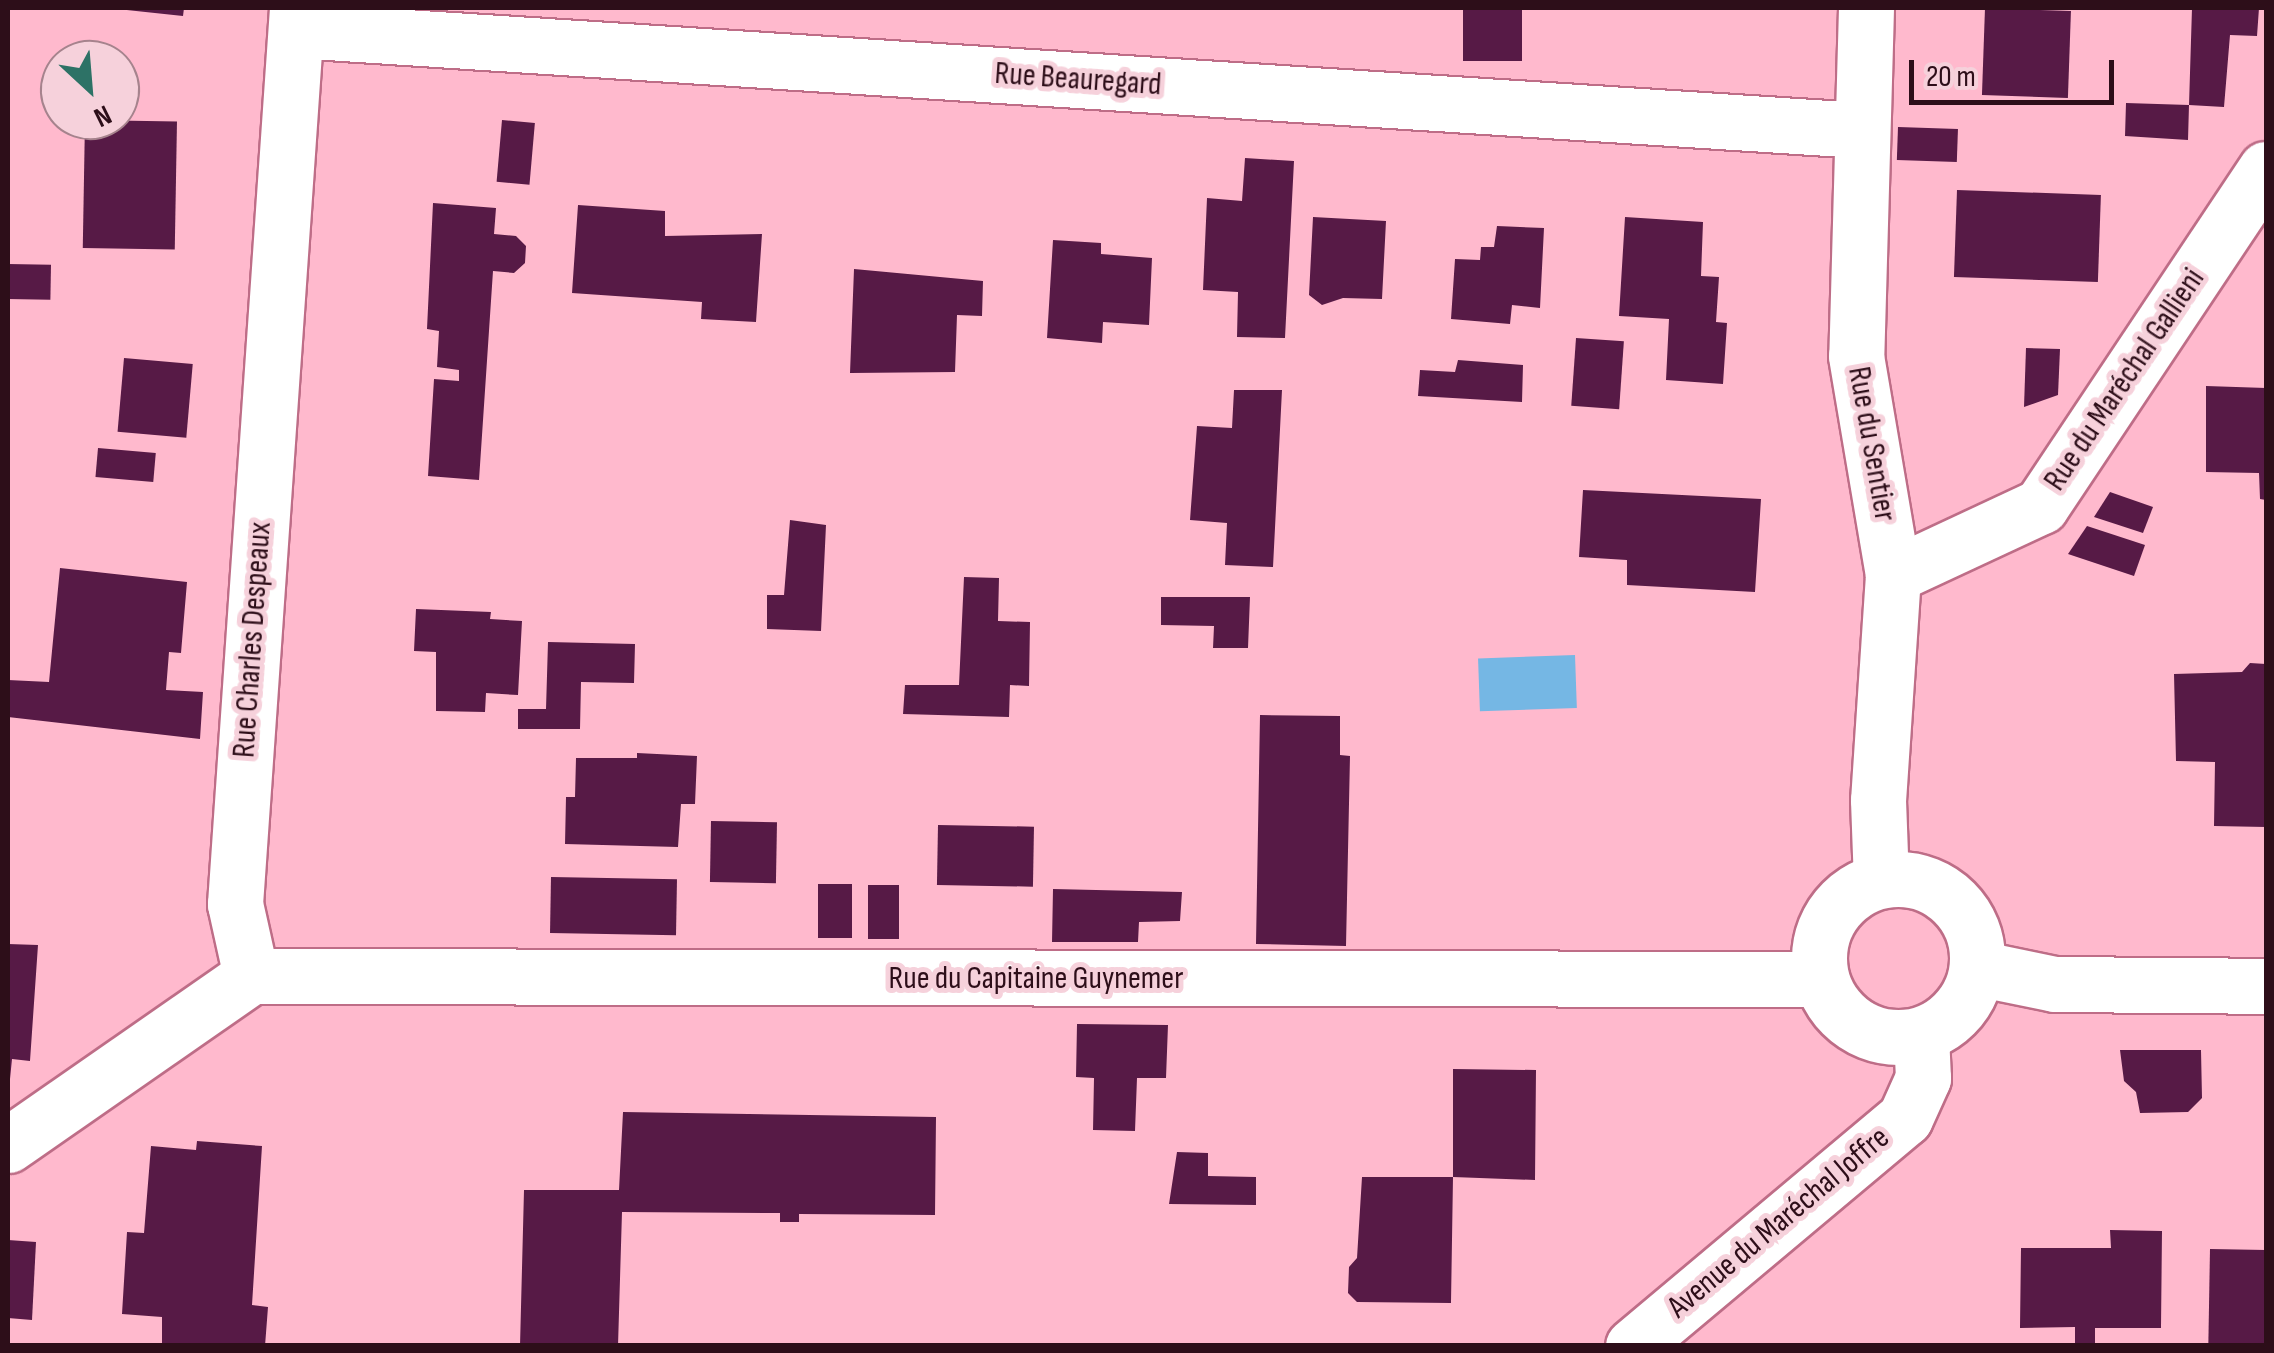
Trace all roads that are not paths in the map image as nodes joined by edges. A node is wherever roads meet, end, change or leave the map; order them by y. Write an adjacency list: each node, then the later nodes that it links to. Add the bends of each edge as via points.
1 (1866, 8): 3 (street, Rue du Sentier)
2 (296, 18): 3 (street, Rue Beauregard); 8 (street, Rue Charles Despeaux, via 235,904)
3 (1860, 130): 5 (street, Rue du Sentier, via 1856,356)
4 (2266, 169): 5 (street, Rue du Maréchal Gallieni, via 2041,506)
5 (1894, 575): 6 (street, Rue du Sentier, via 1878,800)
6 (1881, 880): 7 (street, via 1919,882 1952,899 1977,943); 9 (street, via 1843,900 1830,916 1818,957)
7 (1978, 968): 10 (street, via 2056,984); 11 (street, via 1960,1010)
8 (251, 976): 9 (street, Rue du Capitaine Guynemer); 12 (street)
9 (1821, 978): 11 (street, via 1848,1021 1896,1038)
10 (2266, 986)
11 (1921, 1035): 13 (street, Avenue du Maréchal Joffre, via 1923,1078 1905,1118)
12 (8, 1145)
13 (1632, 1346)

